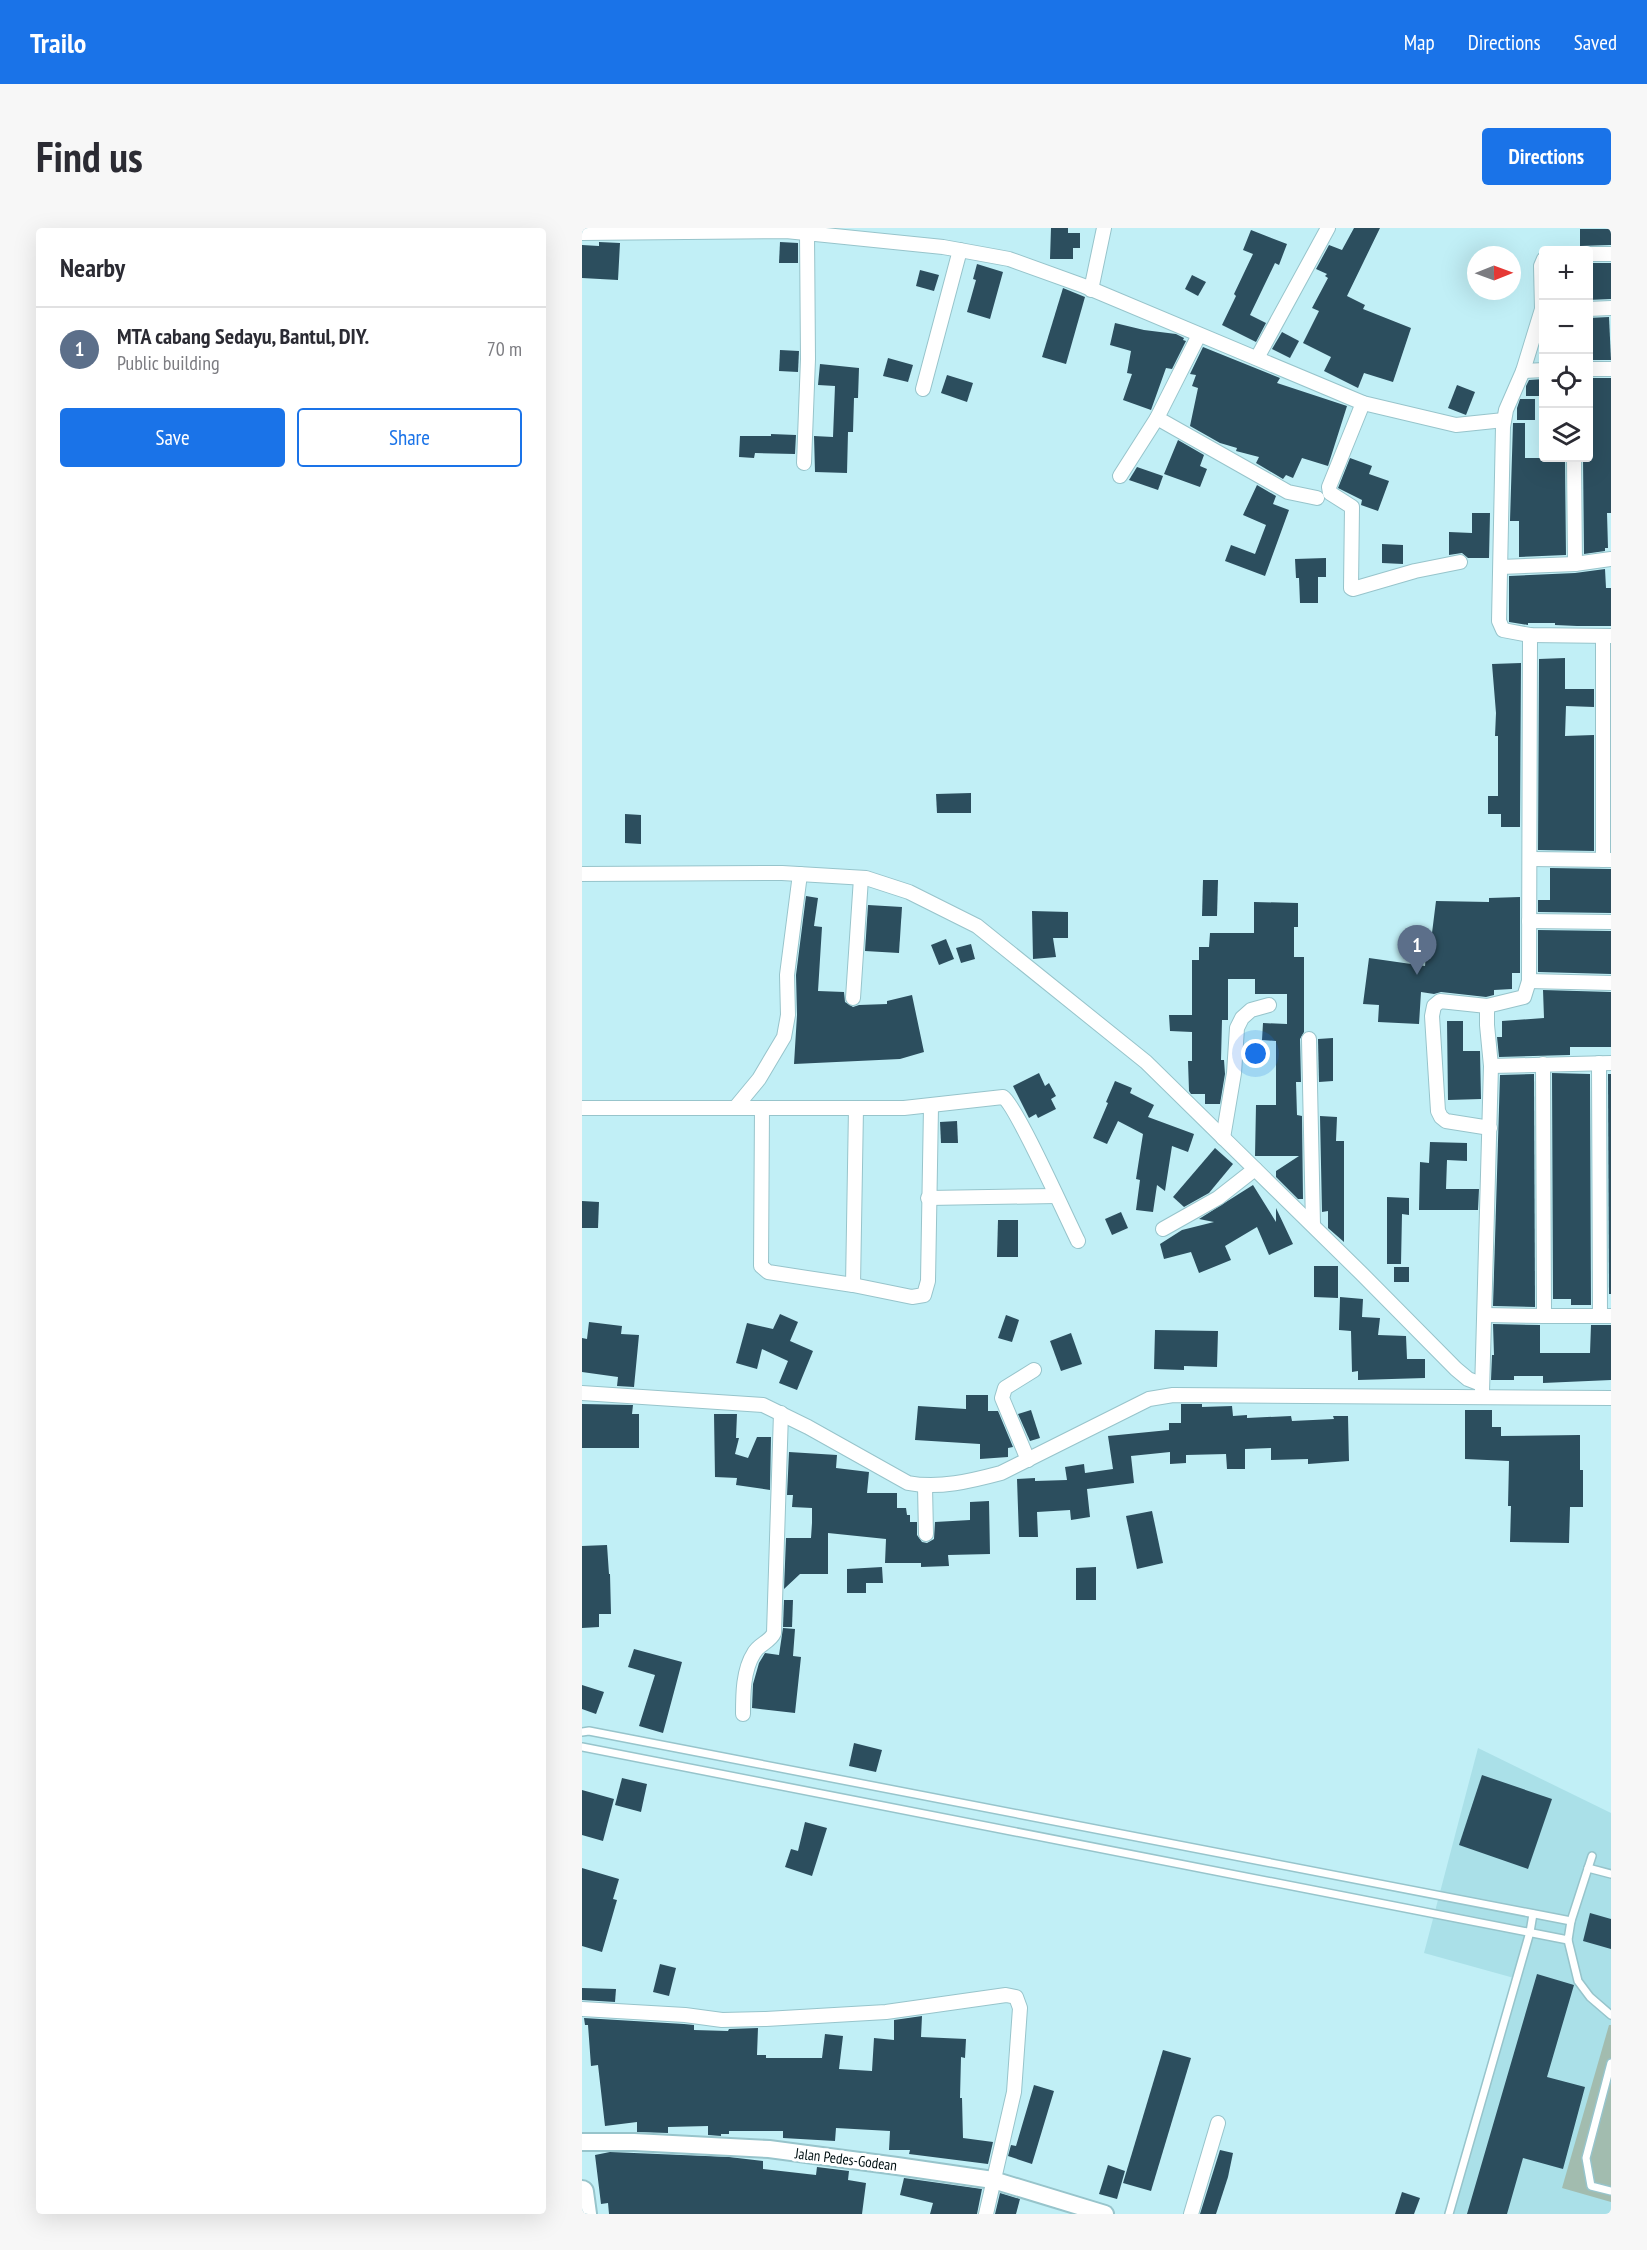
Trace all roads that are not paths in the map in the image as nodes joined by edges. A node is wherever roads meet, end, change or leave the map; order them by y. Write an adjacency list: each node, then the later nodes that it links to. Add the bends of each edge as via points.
1 (1104, 228): 9 (street)
2 (1328, 228): 14 (street)
3 (719, 230): 4 (street); 5 (street)
4 (582, 233)
5 (807, 233): 6 (street); 24 (street)
6 (960, 250): 9 (street, via 1009,260); 19 (street)
7 (1593, 254): 8 (street)
8 (1611, 254)
9 (1091, 290): 13 (street)
10 (1611, 308): 11 (street)
11 (1593, 309)
12 (1539, 322): 18 (street)
13 (1199, 335): 14 (street); 21 (street)
14 (1257, 358): 20 (street)
15 (1593, 369): 16 (street)
16 (1611, 369)
17 (1539, 370): 18 (street)
18 (1524, 371): 22 (street)
19 (923, 389)
20 (1363, 403): 22 (street, via 1456,425); 28 (street, via 1329,492 1352,507 1351,588)
21 (1157, 418): 25 (street); 26 (street, via 1288,492)
22 (1504, 420): 30 (street)
23 (1574, 462): 29 (street)
24 (804, 463)
25 (1120, 476)
26 (1317, 498)
27 (1611, 559): 29 (street)
28 (1460, 562)
29 (1575, 564): 30 (street)
30 (1501, 567): 31 (street, via 1501,628)
31 (1530, 636): 32 (street); 35 (street)
32 (1607, 636): 33 (street)
33 (1607, 714): 34 (street)
34 (1607, 788): 36 (street)
35 (1531, 859): 36 (street); 40 (street)
36 (1607, 860)
37 (582, 874): 38 (street)
38 (800, 874): 39 (street); 53 (street, via 787,975 784,1037 759,1079)
39 (861, 878): 44 (street); 57 (street, via 909,892 978,926 1146,1062)
40 (1529, 921): 41 (street); 42 (street)
41 (1611, 922)
42 (1529, 981): 43 (street); 46 (street, via 1524,997)
43 (1611, 983)
44 (853, 998)
45 (1269, 1005): 57 (street, via 1251,1010 1237,1028)
46 (1487, 1006): 50 (street); 56 (street, via 1440,1001 1432,1016 1441,1117)
47 (1309, 1039): 61 (street)
48 (1605, 1063): 49 (street); 67 (street)
49 (1543, 1064): 50 (street); 66 (street)
50 (1491, 1066): 56 (street)
51 (931, 1107): 55 (street); 59 (street, via 998,1097 1008,1100); 60 (street)
52 (582, 1108): 53 (street)
53 (735, 1108): 54 (street)
54 (762, 1108): 55 (street); 64 (street, via 761,1266 768,1272)
55 (856, 1108): 64 (street)
56 (1490, 1128): 65 (street)
57 (1223, 1138): 58 (street)
58 (1255, 1169): 61 (street); 62 (street, via 1218,1198)
59 (1056, 1196): 60 (street); 63 (street)
60 (928, 1198): 64 (street, via 928,1281 924,1295 912,1297)
61 (1312, 1226): 69 (street)
62 (1163, 1229)
63 (1078, 1241)
64 (853, 1285)
65 (1485, 1316): 66 (street); 69 (street)
66 (1544, 1316): 67 (street)
67 (1606, 1316)
68 (1034, 1370): 73 (street, via 1005,1388 1002,1398)
69 (1481, 1390): 71 (street); 73 (street, via 1173,1395 1149,1399)
70 (582, 1393): 72 (street, via 731,1401 763,1405)
71 (1611, 1398)
72 (781, 1413): 74 (street, via 908,1483); 76 (street, via 774,1633 754,1651 743,1691)
73 (1028, 1460): 74 (street, via 976,1480)
74 (925, 1486): 75 (street)
75 (926, 1534)
76 (743, 1714)
77 (582, 1732): 82 (lane)
78 (582, 1747): 84 (lane)
79 (1592, 1856): 80 (lane)
80 (1588, 1868): 81 (lane); 83 (lane)
81 (1611, 1874)
82 (1533, 1914): 83 (lane); 84 (lane)
83 (1571, 1921): 85 (lane)
84 (1530, 1932): 85 (lane); 98 (lane)
85 (1568, 1940): 87 (lane, via 1578,1981)
86 (582, 2009): 91 (street, via 722,2020 765,2019 886,2012 1006,1995 1016,1997 1020,2008 1014,2092)
87 (1611, 2015)
88 (1611, 2063): 92 (lane, via 1586,2158 1591,2186)
89 (1218, 2123): 97 (street)
90 (582, 2142): 91 (street, Jalan Pedes-Godean, via 769,2149)
91 (993, 2180): 95 (street); 96 (street, Jalan Pedes-Godean)
92 (1611, 2191)
93 (582, 2192): 94 (highway)
94 (585, 2214)
95 (986, 2214)
96 (1105, 2214)
97 (1191, 2214)
98 (1449, 2214)

